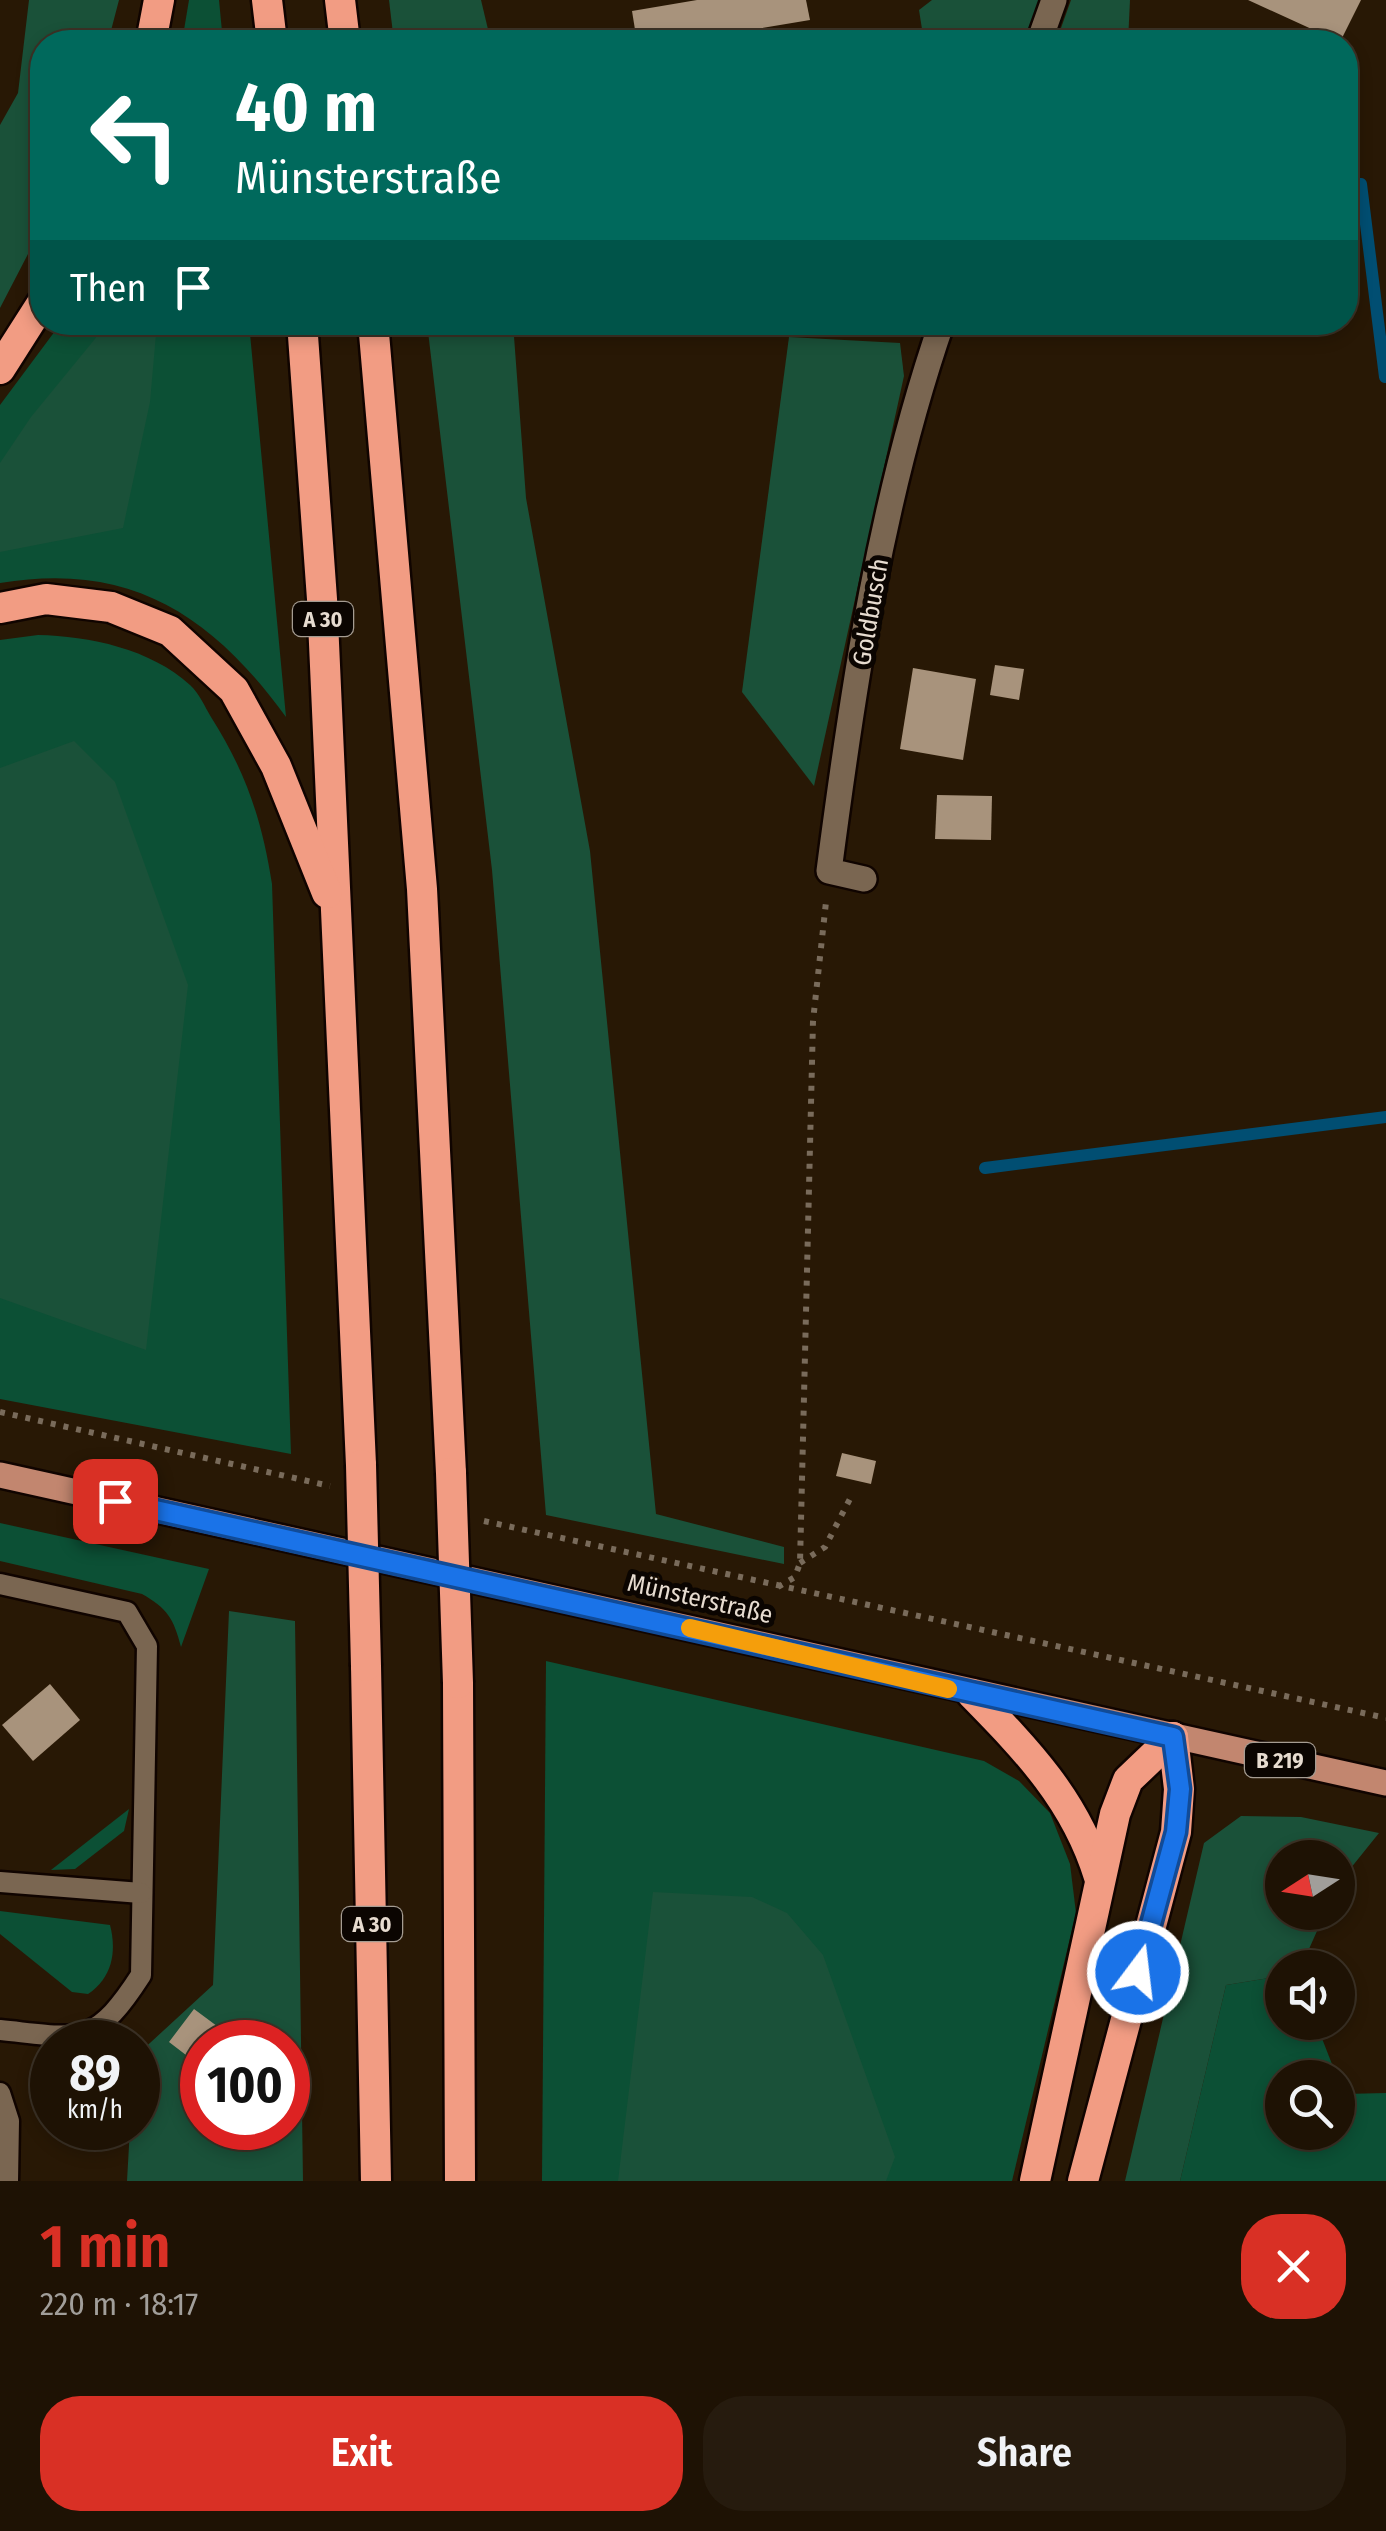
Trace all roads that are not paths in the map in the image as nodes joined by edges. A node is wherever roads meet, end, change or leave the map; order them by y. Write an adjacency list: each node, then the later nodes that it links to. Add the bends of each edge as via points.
1 (159, 0): 5 (highway)
2 (268, 0): 6 (highway)
3 (340, 0): 7 (highway)
4 (1054, 0): 8 (street)
5 (153, 30)
6 (271, 30)
7 (344, 30)
8 (1044, 30)
9 (30, 322): 13 (highway)
10 (303, 335): 16 (highway, A 30)
11 (374, 335): 29 (highway, bridge, via 422,889 451,1473)
12 (937, 335): 15 (street, Goldbusch, via 910,413 876,580 830,871)
13 (0, 369)
14 (0, 608): 16 (highway, via 46,599 79,603 170,631 234,690 276,766)
15 (864, 879)
16 (336, 916): 28 (highway, A 30, bridge, via 361,1465)
17 (0, 1476): 19 (main road, Münsterstraße / B 219)
18 (0, 1584): 24 (lane, via 127,1612 146,1646)
19 (972, 1694): 20 (main road, Münsterstraße / B 219); 23 (highway, via 1052,1779 1088,1842)
20 (1173, 1737): 21 (main road, Münsterstraße / B 219); 23 (highway, via 1128,1780); 31 (highway, via 1180,1789 1176,1832)
21 (1386, 1783)
22 (0, 1882): 24 (lane)
23 (1101, 1885): 30 (highway)
24 (141, 1893): 25 (lane, via 142,1975 116,2015 76,2038)
25 (0, 2030)
26 (0, 2093): 27 (lane, via 9,2121)
27 (8, 2181)
28 (376, 2181)
29 (460, 2181)
30 (1035, 2181)
31 (1083, 2181)

